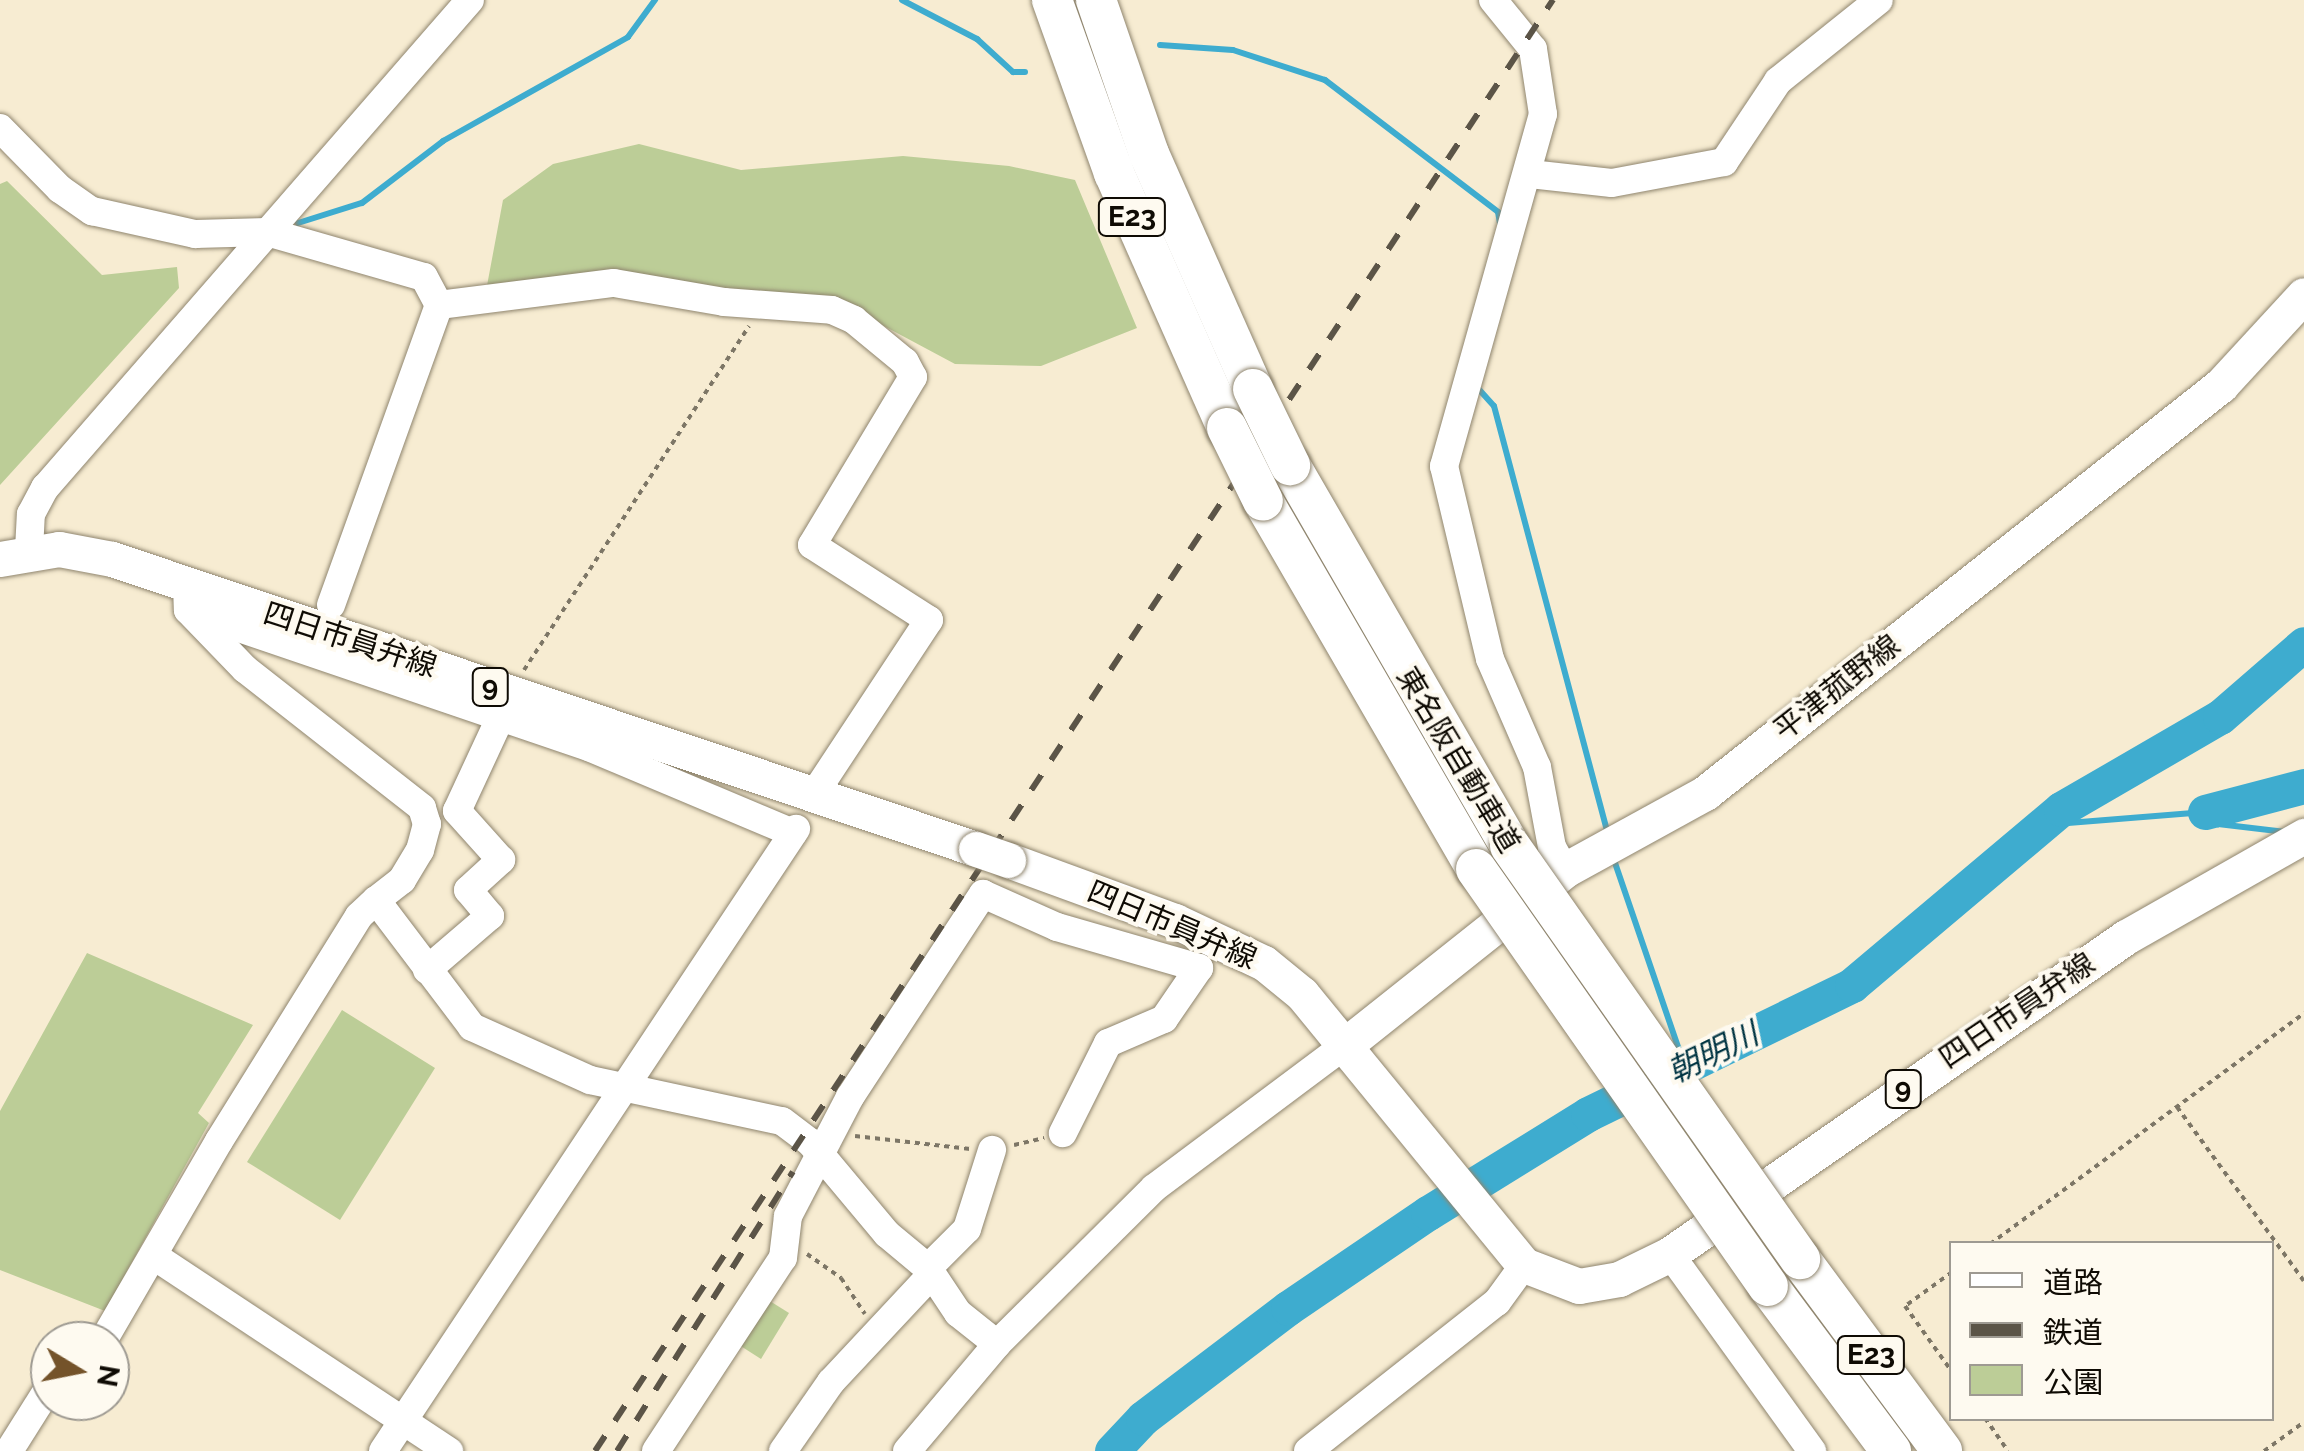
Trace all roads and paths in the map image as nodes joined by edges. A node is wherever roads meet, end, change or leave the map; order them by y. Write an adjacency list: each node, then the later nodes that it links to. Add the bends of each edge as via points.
1 (470, 0): 8 (street)
2 (1052, 0): 53 (highway, 東名阪自動車道 / E23, bridge, via 1114,173 1262,500 1476,869)
3 (1096, 0): 54 (highway, 東名阪自動車道 / E23, bridge, via 1149,154 1253,390 1510,846)
4 (1493, 0): 7 (street, via 1528,39 1540,73 1543,114)
5 (1879, 0): 7 (street, via 1778,81 1724,162 1612,184)
6 (0, 128): 8 (street, via 60,190 92,212 194,234)
7 (1530, 174): 19 (street, via 1444,466 1490,658 1537,767 1552,847)
8 (267, 232): 10 (street, via 424,277); 12 (street, via 45,488)
9 (2304, 295): 19 (main road, 平津菰野線, via 2221,385 1705,793)
10 (439, 304): 11 (street, via 614,283); 14 (street)
11 (762, 305): 15 (path); 17 (street, via 832,310 854,320 905,362 913,377 812,546 929,620)
12 (14, 555): 13 (main road, 四日市員弁線 / 9, via 112,559)
13 (188, 598): 16 (street); 20 (street, via 245,668 422,808 427,824 420,850 402,880); 23 (main road, 四日市員弁線 / 9, via 992,854 1175,921 1264,962 1302,994)
14 (330, 605)
15 (524, 670)
16 (501, 716): 21 (street, via 457,811 500,860 468,890 490,916); 24 (street, via 795,831)
17 (820, 785)
18 (2304, 836): 32 (main road, 四日市員弁線 / 9, via 2126,937)
19 (1580, 864): 23 (main road, 平津菰野線)
20 (376, 900): 21 (street); 33 (street, via 319,980)
21 (427, 970): 24 (street, via 472,1028 554,1068)
22 (2304, 1013): 25 (path)
23 (1352, 1056): 31 (main road, 四日市員弁線 / 9); 39 (street, via 1154,1188)
24 (626, 1086): 27 (street, via 766,1114); 43 (street)
25 (2176, 1106): 29 (path); 36 (path)
26 (1063, 1133): 27 (street, via 1108,1043 1164,1019 1199,968 1056,928 983,894); 28 (path)
27 (825, 1143): 28 (path); 30 (street); 34 (street, via 887,1234)
28 (992, 1150): 34 (street, via 966,1229)
29 (1994, 1241)
30 (783, 1242): 38 (path, via 841,1278); 48 (street, via 783,1258)
31 (1513, 1252): 32 (main road, 四日市員弁線 / 9, via 1563,1282 1594,1285); 51 (street, via 1497,1302)
32 (1670, 1254): 52 (street)
33 (154, 1256): 37 (street); 43 (street)
34 (930, 1271): 38 (street); 39 (street, via 958,1314)
35 (1949, 1274): 40 (path, via 1905,1306)
36 (2304, 1281)
37 (115, 1321)
38 (874, 1332): 49 (street)
39 (997, 1344): 50 (street)
40 (1949, 1368)
41 (30, 1418): 45 (street)
42 (1986, 1421): 55 (path)
43 (403, 1422): 46 (street); 47 (street)
44 (2304, 1422): 56 (path)
45 (9, 1451)
46 (383, 1451)
47 (449, 1451)
48 (656, 1451)
49 (783, 1451)
50 (907, 1451)
51 (1308, 1451)
52 (1812, 1451)
53 (1891, 1451)
54 (1942, 1451)
55 (2008, 1451)
56 (2264, 1451)

